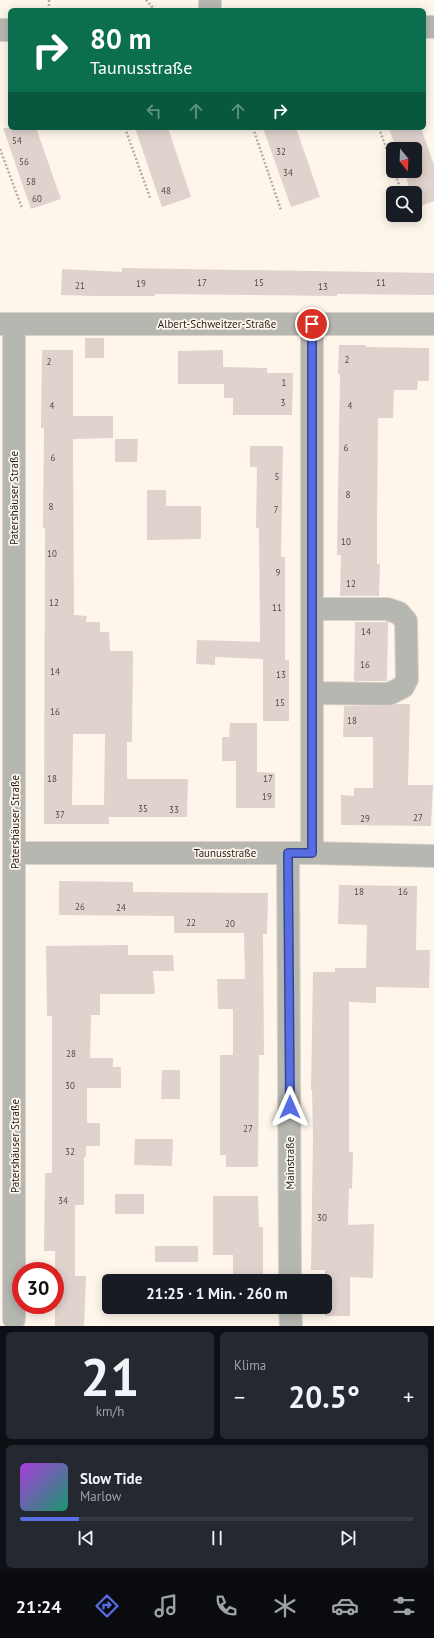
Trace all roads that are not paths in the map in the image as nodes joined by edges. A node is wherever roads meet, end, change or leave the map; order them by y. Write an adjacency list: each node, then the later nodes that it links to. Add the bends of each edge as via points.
1 (7, 324): 2 (street, Albert-Schweitzer-Straße); 6 (street, Patershäuser Straße)
2 (312, 324): 3 (street, Albert-Schweitzer-Straße); 4 (street)
3 (434, 324)
4 (312, 609): 5 (street); 5 (street, via 387,609 399,613 406,621 407,679 403,687 389,694)
5 (312, 693): 8 (street)
6 (15, 852): 7 (street, Taunusstraße); 12 (street, Patershäuser Straße)
7 (288, 853): 8 (street, Taunusstraße); 10 (street, Mainstraße)
8 (312, 853): 9 (street, Taunusstraße)
9 (434, 856)
10 (290, 1274)
11 (290, 1314): 13 (street)
12 (14, 1319)
13 (291, 1326)

